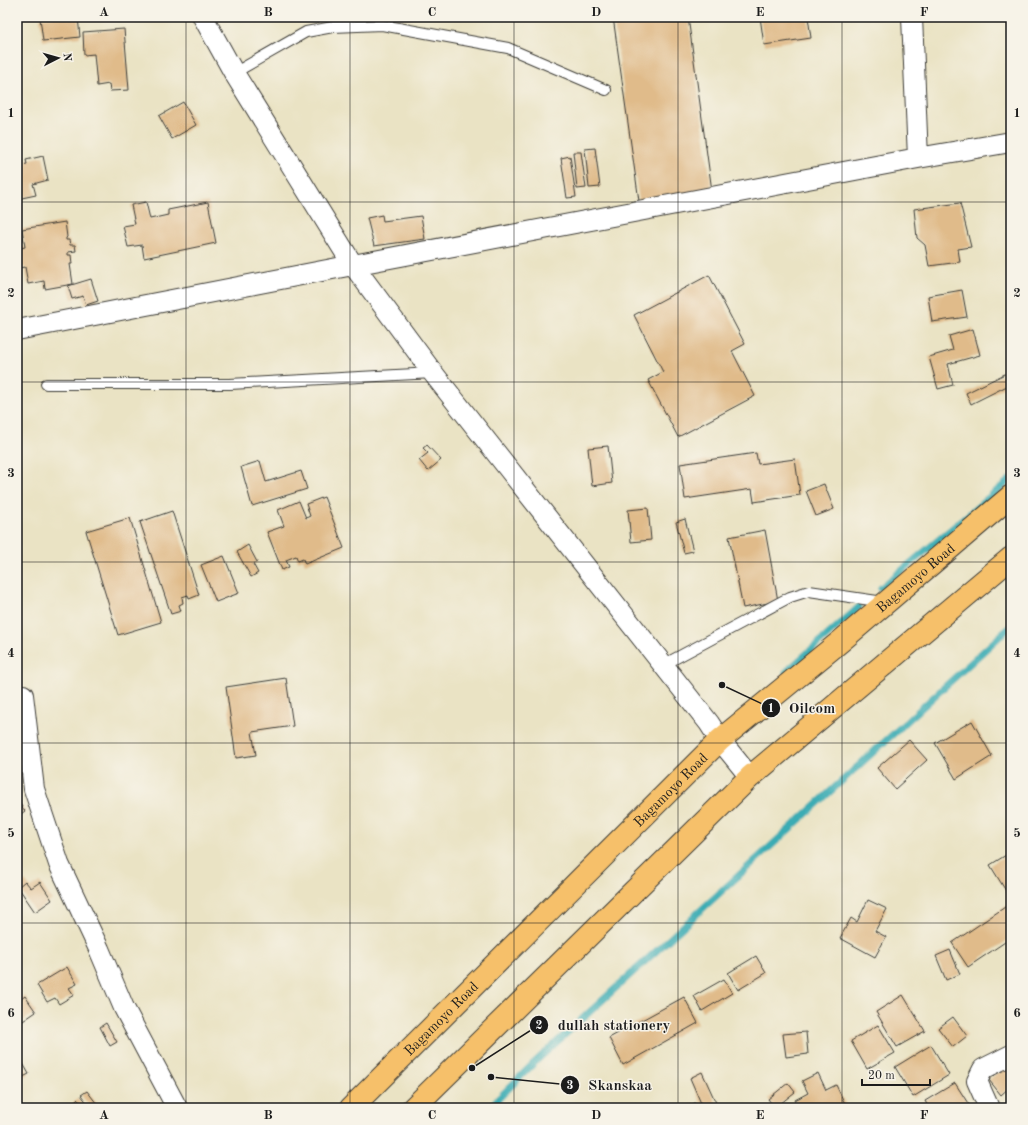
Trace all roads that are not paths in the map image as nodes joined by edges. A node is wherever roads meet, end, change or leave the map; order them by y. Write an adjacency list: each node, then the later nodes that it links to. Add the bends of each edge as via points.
1 (203, 17): 3 (street)
2 (912, 17): 6 (street)
3 (234, 73): 4 (lane, via 306,32 333,27 382,25 508,48); 7 (street)
4 (606, 90)
5 (1011, 142): 6 (street)
6 (918, 158): 7 (street)
7 (353, 265): 8 (street); 9 (street)
8 (17, 330)
9 (433, 373): 10 (lane, via 230,384); 14 (street)
10 (46, 384)
11 (1011, 496): 13 (highway, Bagamoyo Road)
12 (1011, 558): 17 (highway)
13 (886, 603): 14 (lane, via 809,591 790,597); 16 (highway, Bagamoyo Road)
14 (663, 665): 16 (street)
15 (23, 695): 19 (street, via 34,789 59,864 124,1008)
16 (720, 740): 17 (street); 20 (highway, Bagamoyo Road)
17 (750, 778): 21 (highway)
18 (1011, 1055): 22 (street, via 982,1069 977,1081)
19 (177, 1108)
20 (351, 1108)
21 (413, 1108)
22 (989, 1108)

